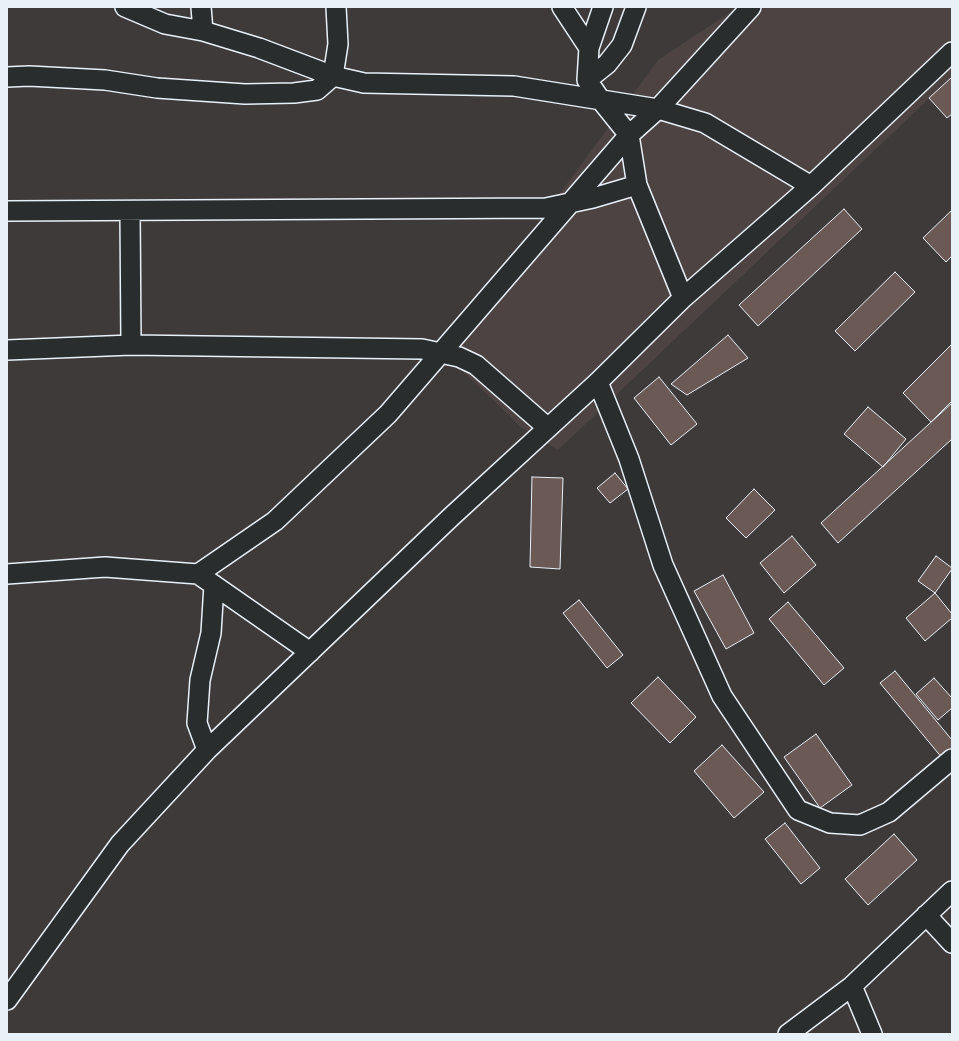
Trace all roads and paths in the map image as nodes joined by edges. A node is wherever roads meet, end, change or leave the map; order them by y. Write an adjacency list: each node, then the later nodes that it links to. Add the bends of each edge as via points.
1 (125, 7): 8 (street, via 165,24)
2 (201, 7): 8 (street)
3 (336, 7): 11 (street, via 338,44)
4 (562, 7): 9 (street)
5 (603, 7): 9 (street)
6 (636, 7): 13 (street, via 622,45 607,64)
7 (751, 7): 15 (street)
8 (203, 32): 11 (street, via 259,48)
9 (589, 48): 13 (street)
10 (952, 52): 18 (street)
11 (333, 76): 12 (street, via 317,90 245,94 157,88 105,80 29,76); 14 (street, via 364,83 514,86)
12 (7, 78)
13 (587, 80): 14 (street)
14 (600, 99): 15 (street); 16 (street)
15 (658, 109): 16 (street); 18 (street, via 705,123)
16 (629, 135): 17 (street); 19 (street)
17 (637, 185): 19 (street); 22 (street)
18 (811, 186): 22 (street)
19 (571, 203): 21 (street, via 546,208); 25 (street)
20 (7, 211): 21 (street)
21 (130, 211): 23 (street)
22 (682, 298): 26 (street)
23 (131, 345): 24 (street); 25 (street, via 422,349)
24 (7, 350)
25 (440, 353): 27 (street, via 459,357 476,365); 29 (street, via 388,414 275,522)
26 (598, 382): 27 (street); 33 (street, via 630,459 663,565 722,696 798,810 830,823 860,825 889,812)
27 (548, 428): 31 (street)
28 (7, 574): 29 (street, via 105,566)
29 (198, 574): 30 (street)
30 (214, 585): 31 (street); 32 (street, via 211,634 200,680 197,722)
31 (310, 652): 32 (street)
32 (207, 750): 38 (street, via 120,844)
33 (952, 759)
34 (952, 891): 35 (street)
35 (926, 915): 36 (street); 37 (street)
36 (952, 943)
37 (852, 986): 39 (street); 40 (street)
38 (7, 1000)
39 (788, 1034)
40 (872, 1034)

